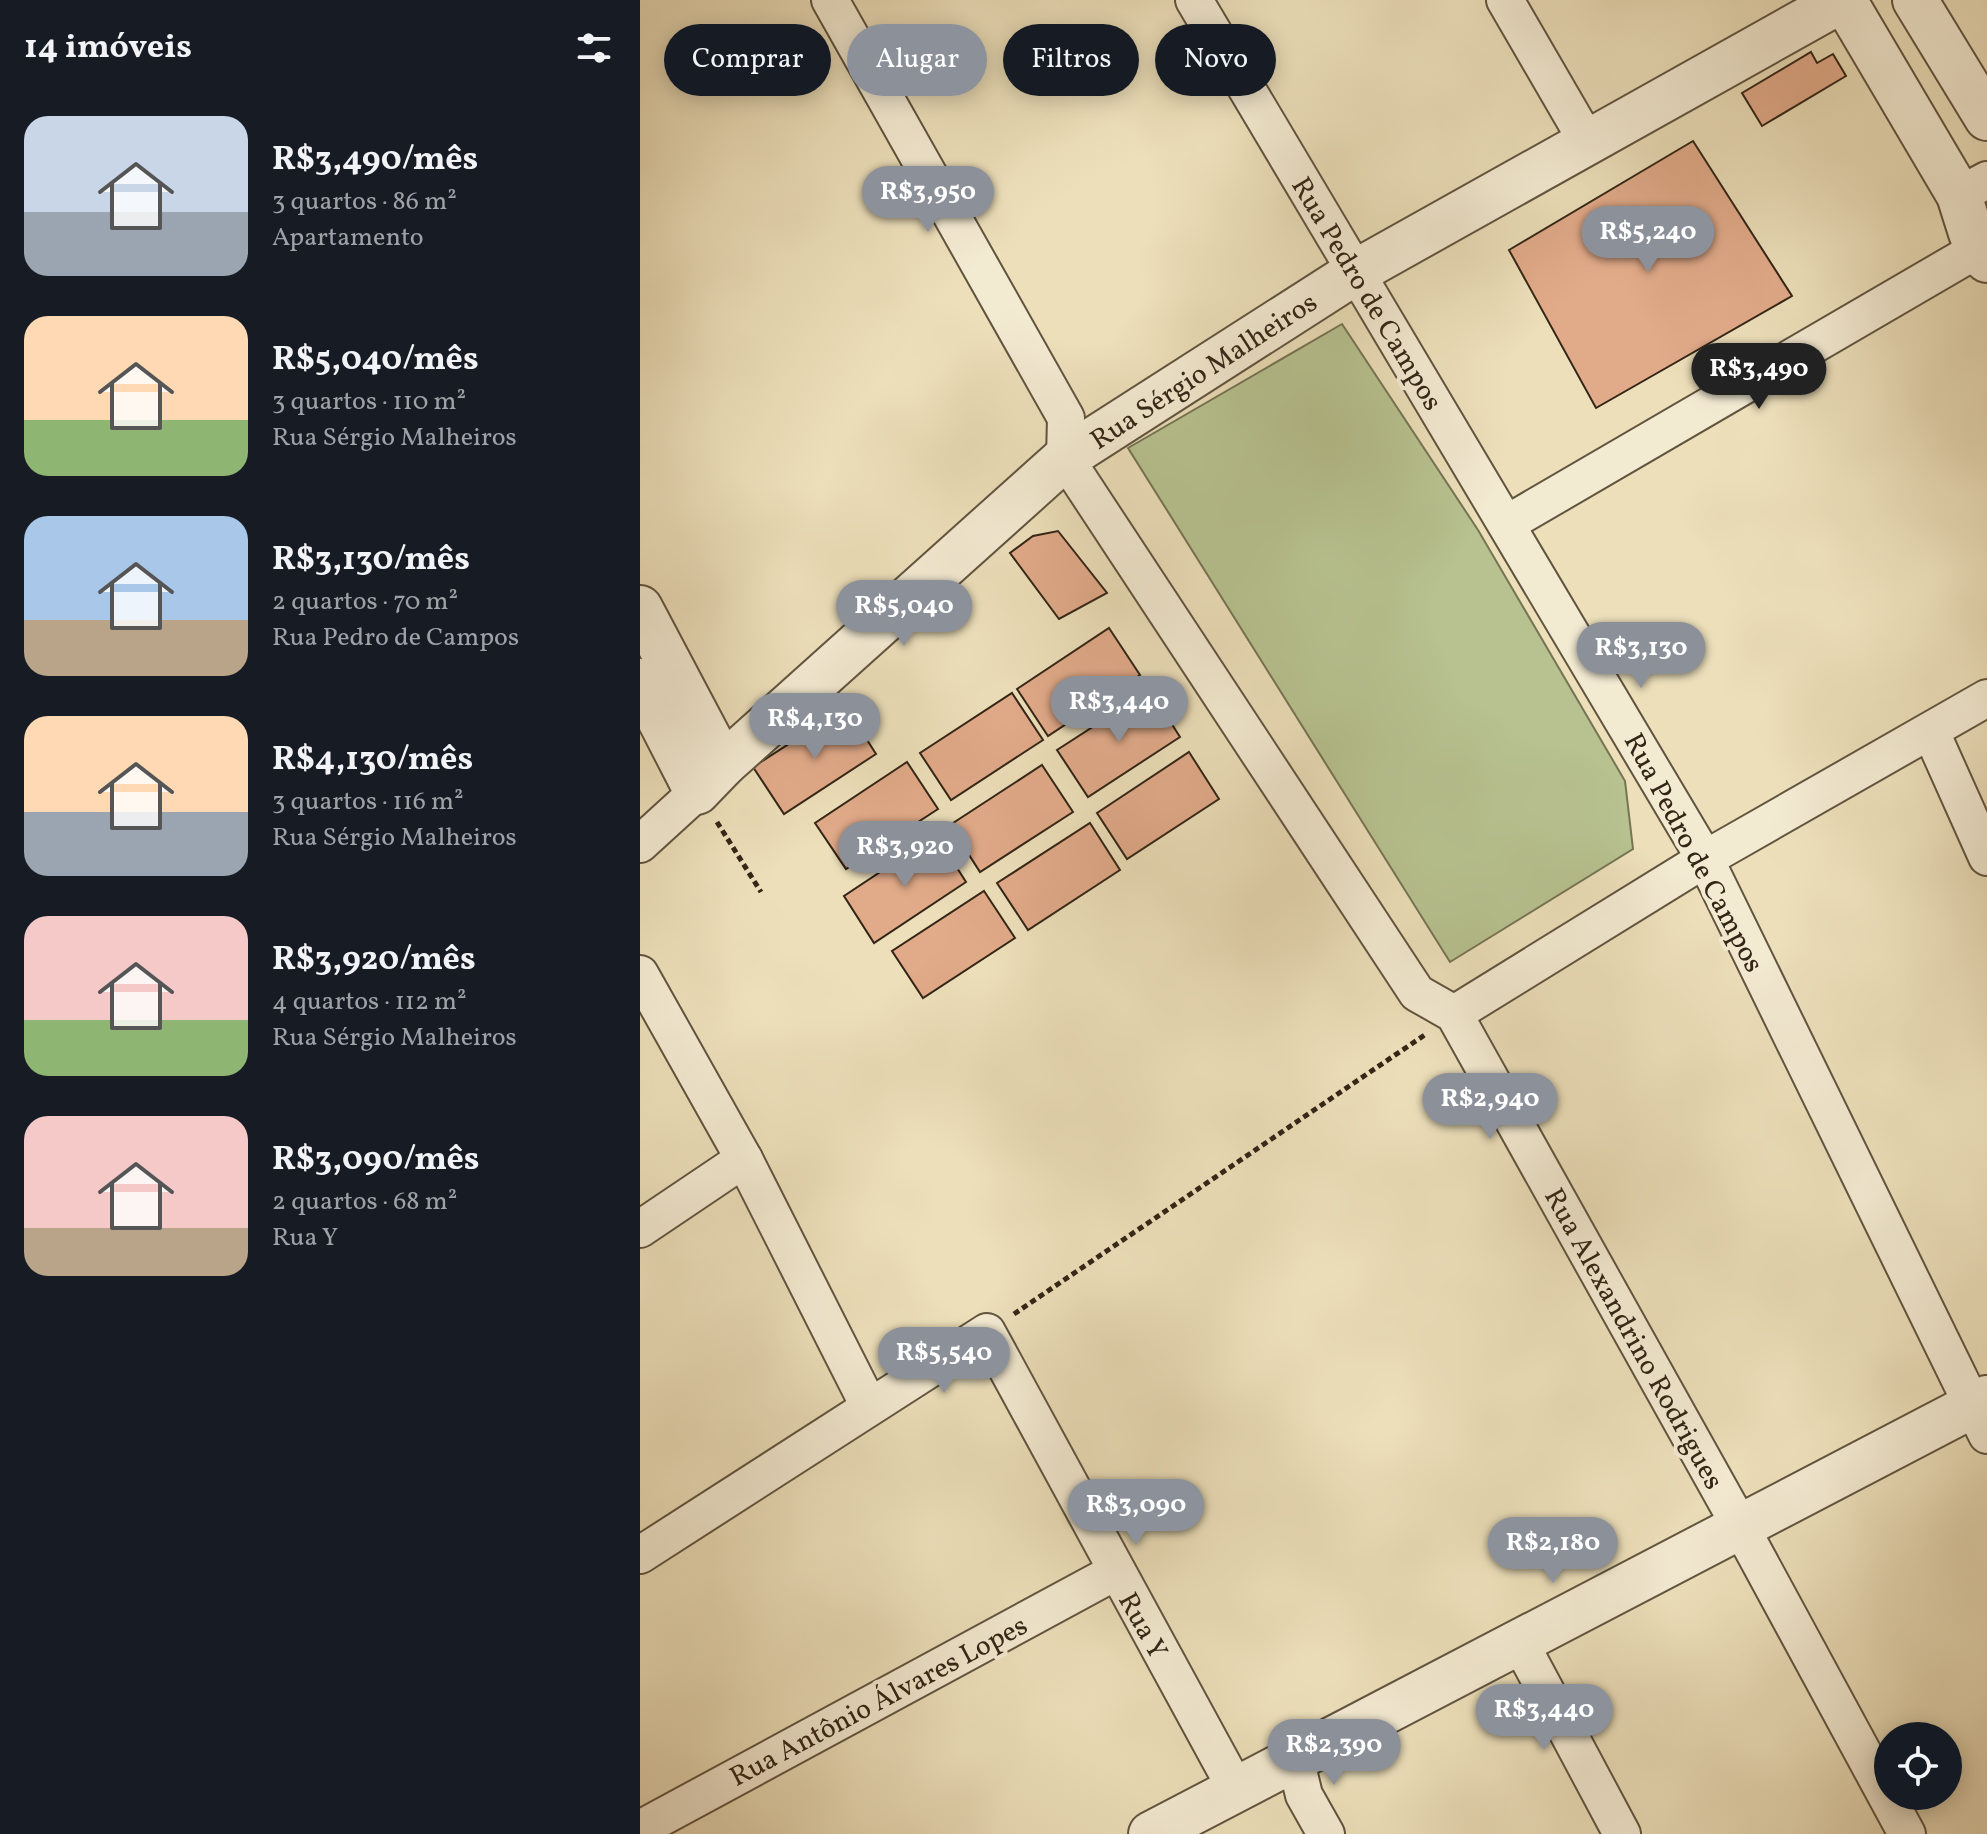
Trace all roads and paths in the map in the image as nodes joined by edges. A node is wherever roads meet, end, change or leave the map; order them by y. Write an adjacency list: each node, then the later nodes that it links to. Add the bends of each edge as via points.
1 (830, 0): 11 (street, via 1066,418)
2 (1194, 0): 10 (street, Rua Pedro de Campos)
3 (1505, 0): 7 (street)
4 (1843, 0): 7 (street, Rua Sérgio Malheiros); 8 (street)
5 (1915, 0): 6 (street)
6 (1987, 118)
7 (1588, 143): 10 (street, Rua Sérgio Malheiros)
8 (1973, 188): 9 (street)
9 (1984, 254): 12 (street)
10 (1354, 273): 11 (street, Rua Sérgio Malheiros); 12 (street, Rua Pedro de Campos)
11 (1065, 458): 17 (street, Rua Sérgio Malheiros); 23 (street, via 1417,993)
12 (1508, 523): 20 (street, Rua Pedro de Campos)
13 (640, 608): 17 (street)
14 (640, 681): 17 (street)
15 (1987, 698): 16 (street)
16 (1931, 732): 19 (street); 20 (street)
17 (713, 794): 18 (street, Rua Sérgio Malheiros); 21 (path)
18 (640, 844)
19 (1987, 857)
20 (1705, 859): 23 (street); 28 (street, Rua Pedro de Campos)
21 (761, 892)
22 (640, 974): 24 (street)
23 (1454, 1014): 26 (path); 29 (street, Rua Alexandrino Rodrigues)
24 (744, 1159): 25 (street); 27 (street)
25 (640, 1229)
26 (987, 1332): 27 (street); 31 (street, Rua Y)
27 (869, 1406): 30 (street)
28 (1982, 1413): 29 (street)
29 (1740, 1526): 32 (street); 39 (street, Rua Alexandrino Rodrigues)
30 (640, 1555)
31 (1115, 1572): 34 (street, Rua Y); 35 (street, Rua Antônio Álvares Lopes)
32 (1519, 1641): 33 (street); 38 (street)
33 (1295, 1758): 34 (street); 37 (street, via 1304,1795)
34 (1236, 1789): 36 (street)
35 (640, 1829)
36 (1151, 1834)
37 (1326, 1834)
38 (1622, 1834)
39 (1907, 1834)

